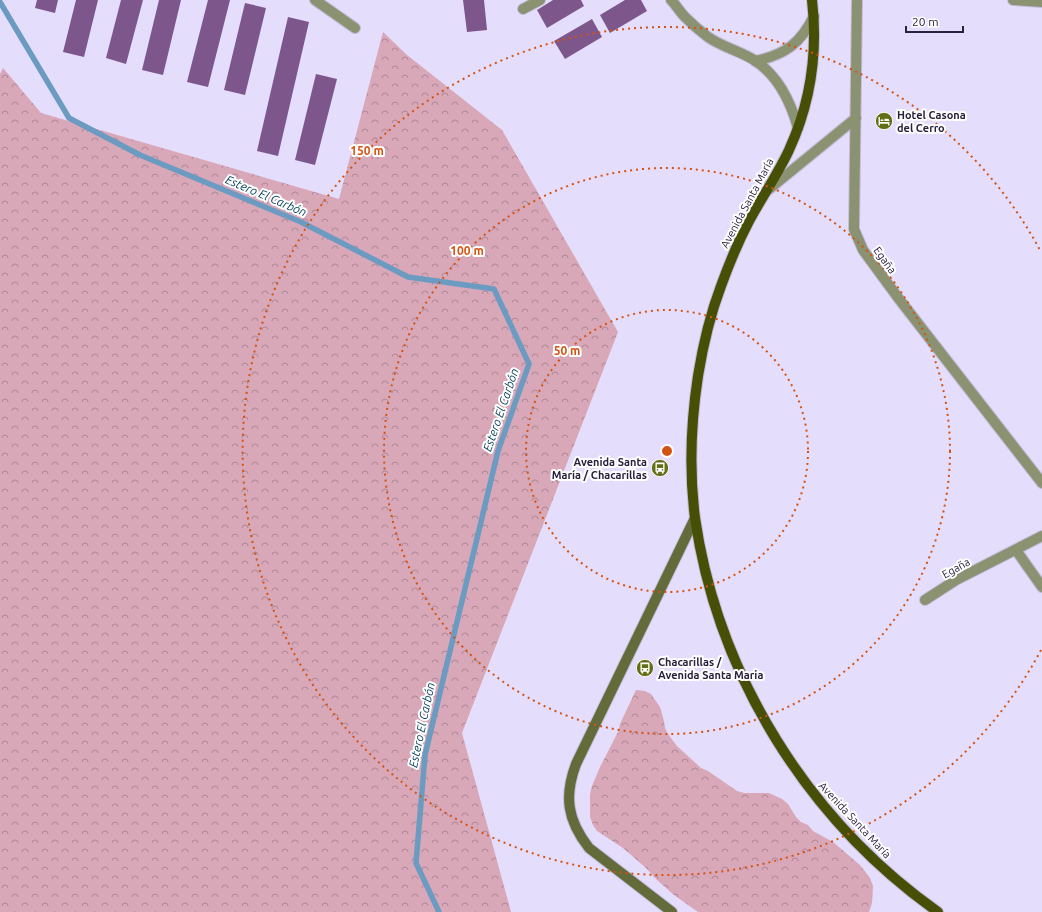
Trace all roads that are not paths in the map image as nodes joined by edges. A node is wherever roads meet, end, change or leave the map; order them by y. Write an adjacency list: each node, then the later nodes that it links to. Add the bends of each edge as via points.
1 (315, 0): 10 (street)
2 (540, 0): 8 (street)
3 (671, 0): 11 (street, via 684,16 709,37)
4 (812, 0): 9 (main road, Avenida Santa María)
5 (857, 0): 12 (street, Egaña)
6 (1013, 0): 7 (street)
7 (1042, 2)
8 (523, 9)
9 (814, 16): 11 (street, via 800,38 790,47 779,54); 13 (main road, Avenida Santa María, via 811,82)
10 (356, 28)
11 (755, 61): 13 (street, via 782,90 795,115)
12 (856, 118): 14 (street); 15 (street, Egaña, via 854,229 863,250)
13 (798, 128): 14 (main road, Avenida Santa María, via 789,151)
14 (765, 193): 16 (main road, Avenida Santa María, via 732,256 709,323 701,358 692,429 691,464)
15 (1042, 484)
16 (695, 518): 21 (street, via 576,764 569,790 572,818 589,848); 22 (main road, Avenida Santa María, via 713,598 726,638 760,713 781,748 830,815 858,845 920,900)
17 (1042, 536): 18 (street, Egaña)
18 (1016, 550): 19 (street); 20 (street, Egaña, via 956,580)
19 (1042, 587)
20 (925, 600)
21 (672, 912)
22 (938, 912)

